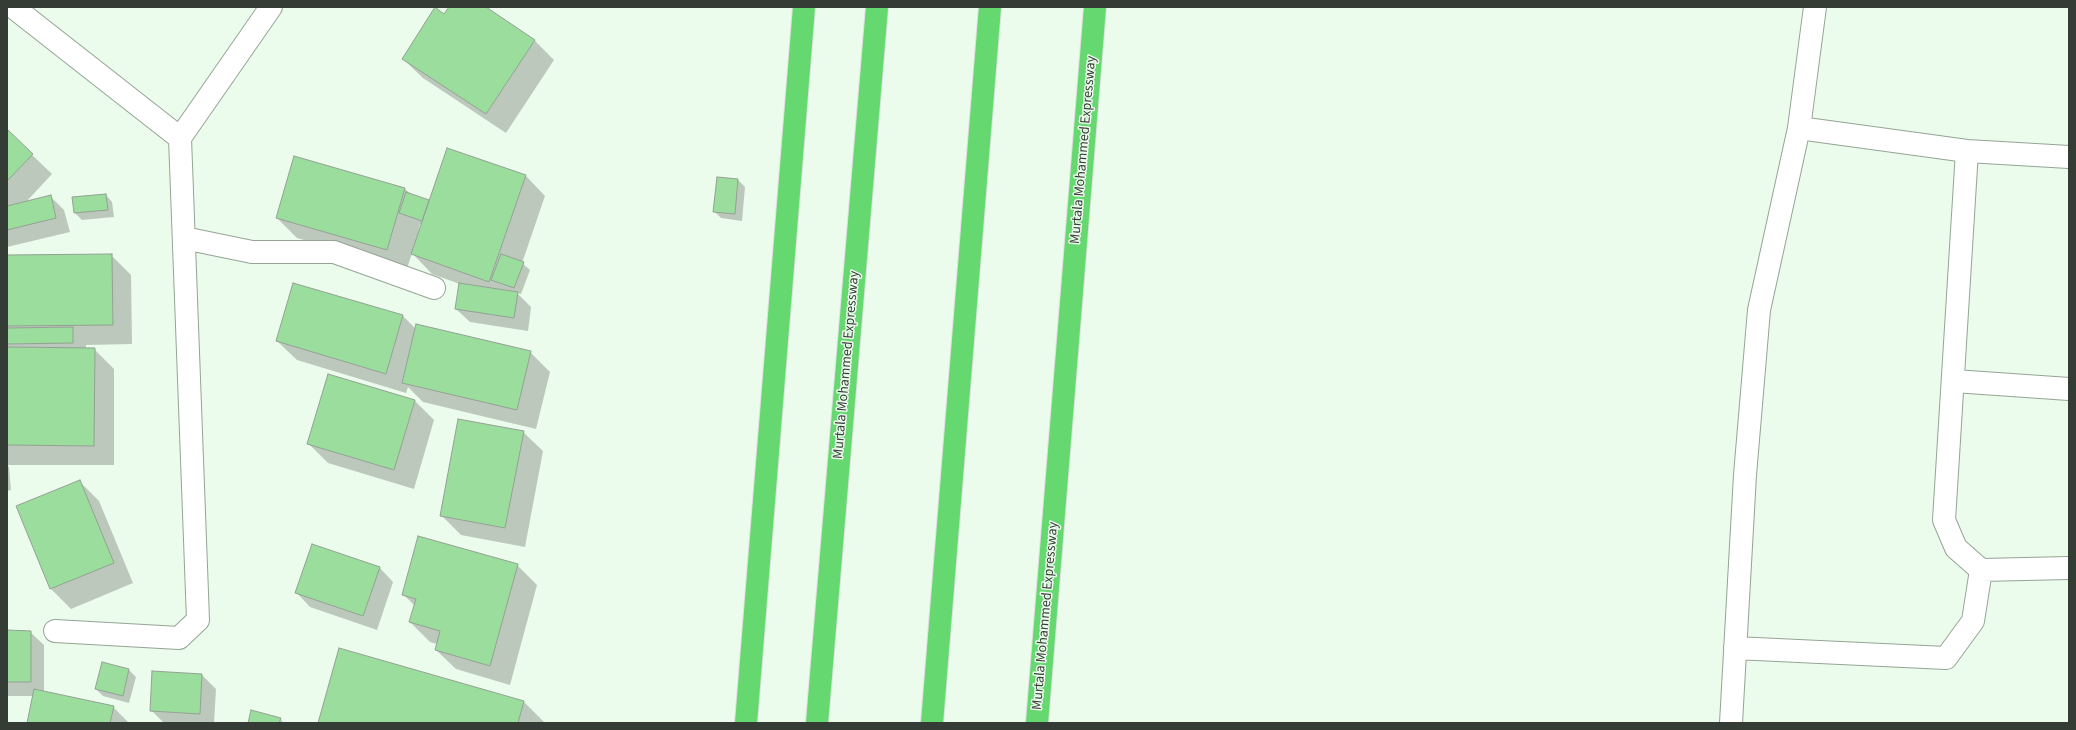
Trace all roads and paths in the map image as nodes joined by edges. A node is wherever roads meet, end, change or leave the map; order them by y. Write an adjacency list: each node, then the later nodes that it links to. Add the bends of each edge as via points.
1 (14, 7): 9 (street)
2 (271, 7): 9 (street)
3 (804, 7): 20 (highway)
4 (877, 7): 21 (highway, Murtala Mohammed Expressway)
5 (990, 7): 22 (highway)
6 (1095, 7): 23 (highway, Murtala Mohammed Expressway)
7 (1816, 7): 8 (street)
8 (1799, 128): 10 (street); 19 (street, via 1759,310 1745,475)
9 (180, 138): 12 (street)
10 (1967, 151): 11 (street); 14 (street)
11 (2069, 157)
12 (184, 238): 13 (street, via 252,252 334,252); 18 (street, via 198,620 179,638)
13 (434, 288)
14 (1954, 381): 15 (street); 17 (street, via 1944,520 1956,548)
15 (2069, 389)
16 (2069, 568): 17 (street)
17 (1981, 570): 19 (street, via 1973,621 1946,658)
18 (55, 631)
19 (1735, 648): 24 (street)
20 (746, 723)
21 (817, 723)
22 (932, 723)
23 (1037, 723)
24 (1731, 723)

